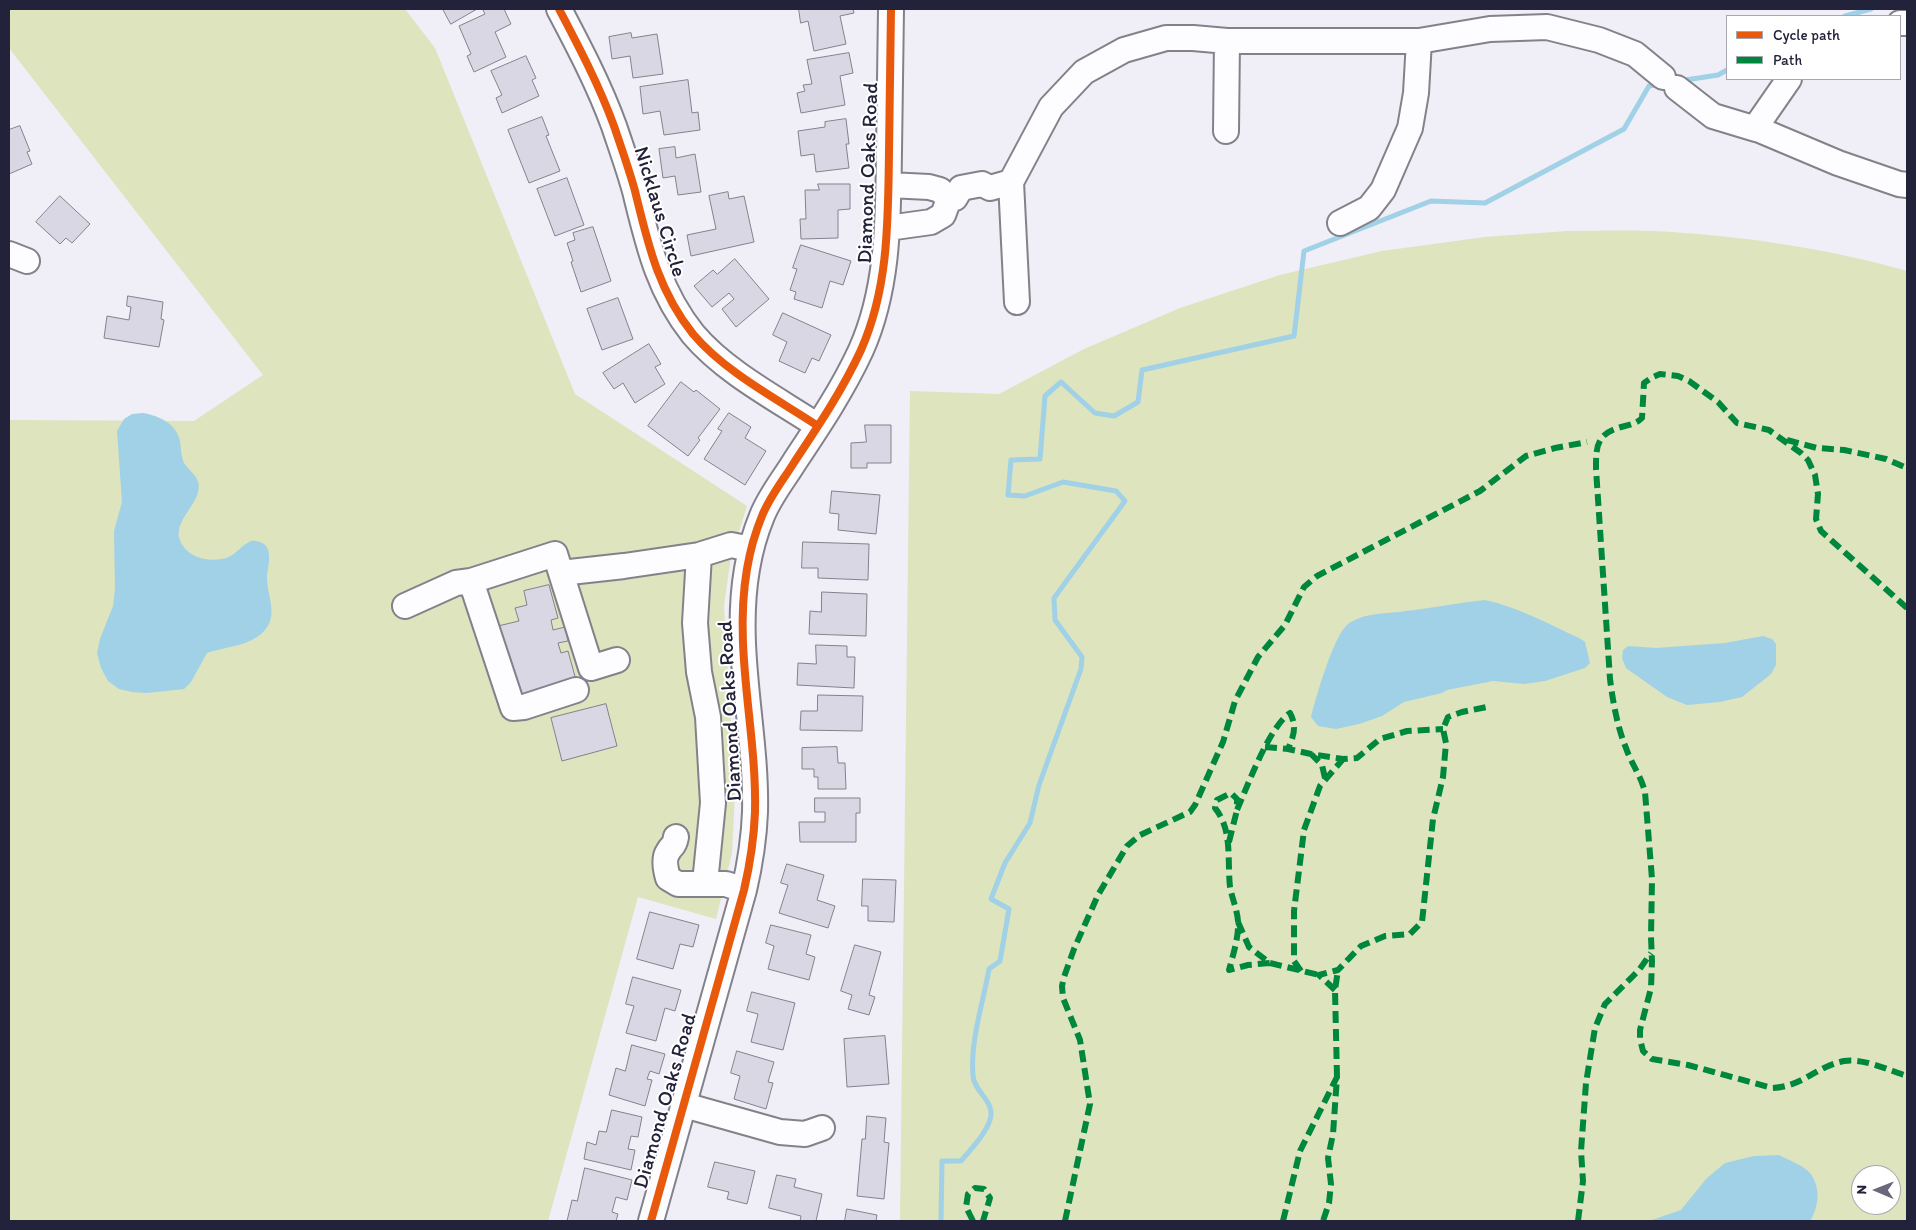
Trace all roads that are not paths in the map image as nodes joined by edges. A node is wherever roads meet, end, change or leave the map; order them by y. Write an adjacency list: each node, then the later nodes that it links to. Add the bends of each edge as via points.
1 (559, 9): 15 (street, Nicklaus Circle, via 590,68 613,124 634,188 648,246 667,295 694,334 727,366)
2 (891, 9): 8 (street, Diamond Oaks Road)
3 (1227, 41): 4 (street); 7 (street); 9 (street, via 1166,38 1124,50 1084,72 1051,107)
4 (1419, 42): 6 (street, via 1490,29 1547,27 1599,40 1635,54 1713,116); 12 (street, via 1410,128 1383,190 1370,208)
5 (1788, 80): 6 (street)
6 (1756, 129): 10 (street, via 1838,163)
7 (1226, 131)
8 (889, 185): 11 (street, via 929,187); 13 (street, Diamond Oaks Road)
9 (1001, 185): 11 (street, via 986,197 964,203); 14 (street)
10 (1907, 185)
11 (952, 199): 13 (street, via 943,214 931,222)
12 (1340, 223)
13 (888, 228): 15 (street, Diamond Oaks Road, via 874,312 861,349)
14 (1017, 302)
15 (818, 426): 16 (street, Diamond Oaks Road, via 766,508)
16 (751, 549): 17 (street, via 731,545); 25 (street, Diamond Oaks Road, via 744,589 743,638 755,810)
17 (699, 555): 18 (street); 24 (street, via 695,623 699,672 708,717 713,804)
18 (561, 573): 19 (street, via 555,554); 21 (street, via 591,668)
19 (471, 581): 20 (street, via 456,583); 22 (street, via 512,708)
20 (405, 606)
21 (617, 660)
22 (576, 690)
23 (676, 837): 24 (street, via 674,846 667,852 665,867 668,878 678,884)
24 (705, 883): 25 (street, via 726,884)
25 (744, 890): 26 (street, Diamond Oaks Road)
26 (684, 1105): 27 (street, via 780,1132 805,1134); 28 (street, Diamond Oaks Road)
27 (822, 1128)
28 (651, 1221)

